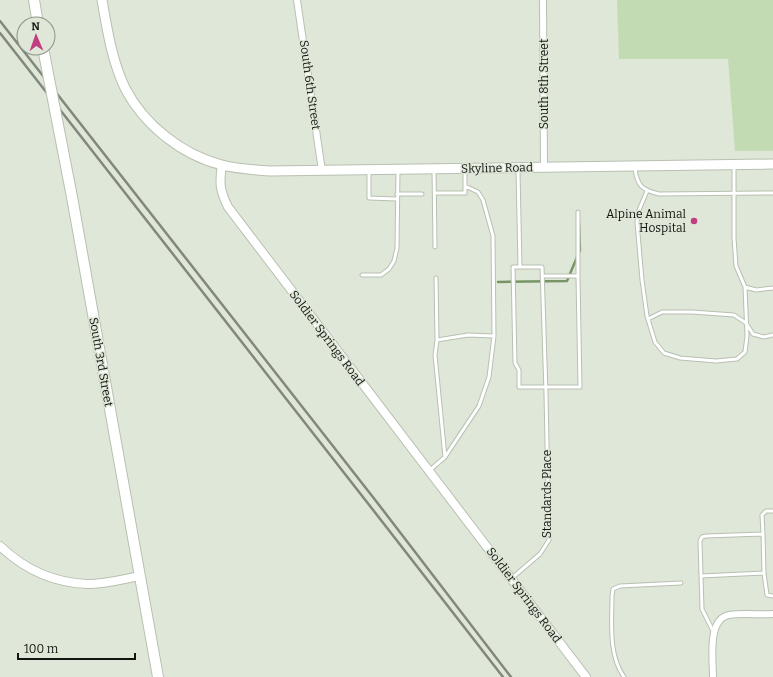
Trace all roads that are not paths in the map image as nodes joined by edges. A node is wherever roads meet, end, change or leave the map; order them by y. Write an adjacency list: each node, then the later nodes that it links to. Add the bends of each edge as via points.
1 (34, 0): 5 (highway)
2 (102, 0): 8 (main road, via 112,51 125,87 135,104 155,128 172,141 188,152)
3 (297, 0): 17 (street, South 6th Street)
4 (543, 0): 12 (street, South 8th Street)
5 (37, 16)
6 (45, 56): 47 (highway, South 3rd Street, bridge)
7 (773, 164): 9 (main road, Skyline Road)
8 (222, 165): 17 (main road, Skyline Road, via 270,171); 42 (street, Soldier Springs Road, via 220,186 228,207)
9 (734, 165): 10 (main road, Skyline Road); 24 (lane)
10 (635, 166): 12 (main road, Skyline Road); 19 (lane, via 636,178 640,186)
11 (518, 168): 12 (main road, Skyline Road); 14 (main road, Skyline Road); 28 (lane)
12 (544, 168)
13 (434, 169): 14 (main road, Skyline Road); 16 (main road, Skyline Road); 20 (lane)
14 (464, 169): 18 (lane)
15 (369, 170): 16 (main road, Skyline Road); 17 (main road, Skyline Road); 25 (lane, via 370,198)
16 (398, 170): 22 (lane)
17 (322, 171)
18 (464, 186): 20 (lane, via 465,192); 38 (lane, via 478,192 483,200 493,236)
19 (647, 191): 24 (lane, via 659,194); 35 (lane, via 637,222)
20 (435, 193): 27 (lane)
21 (773, 193): 24 (lane)
22 (397, 194): 23 (lane); 25 (lane)
23 (422, 194)
24 (734, 194): 33 (lane, via 736,266)
25 (397, 199): 29 (lane, via 397,248 394,261 381,276)
26 (578, 212): 31 (lane)
27 (435, 247)
28 (520, 267): 30 (lane, via 542,267); 40 (lane, via 513,267 515,363 519,370 519,387)
29 (362, 275)
30 (542, 276): 31 (lane); 40 (lane, Standards Place)
31 (578, 276): 40 (lane, via 580,387)
32 (436, 278): 39 (lane)
33 (745, 287): 34 (lane, via 756,290); 36 (lane)
34 (773, 288)
35 (648, 319): 36 (lane, via 662,312 692,312 734,316); 36 (lane, via 655,342 664,353 680,358 716,361 737,359 745,352)
36 (746, 323): 37 (lane, via 753,334 764,337)
37 (773, 335)
38 (494, 336): 39 (lane, via 468,335); 41 (lane, via 489,377 479,406)
39 (437, 340): 41 (lane, via 436,355)
40 (546, 387): 49 (lane, Standards Place, via 549,540 540,554)
41 (445, 457): 42 (lane)
42 (429, 471): 49 (street, Soldier Springs Road)
43 (773, 511): 44 (lane, via 766,511 762,515)
44 (763, 534): 46 (lane); 48 (lane, via 702,537)
45 (0, 546): 47 (street, via 31,569 67,582 88,584)
46 (764, 573): 48 (lane); 51 (lane, via 767,595)
47 (140, 576): 54 (highway, South 3rd Street)
48 (701, 576): 53 (lane, via 702,609)
49 (511, 578): 55 (street, Soldier Springs Road)
50 (681, 583): 56 (lane, via 620,586 613,589 613,655)
51 (773, 596)
52 (773, 614): 53 (street, via 728,616 718,623)
53 (713, 631): 57 (street)
54 (158, 677)
55 (586, 677)
56 (624, 677)
57 (713, 677)

